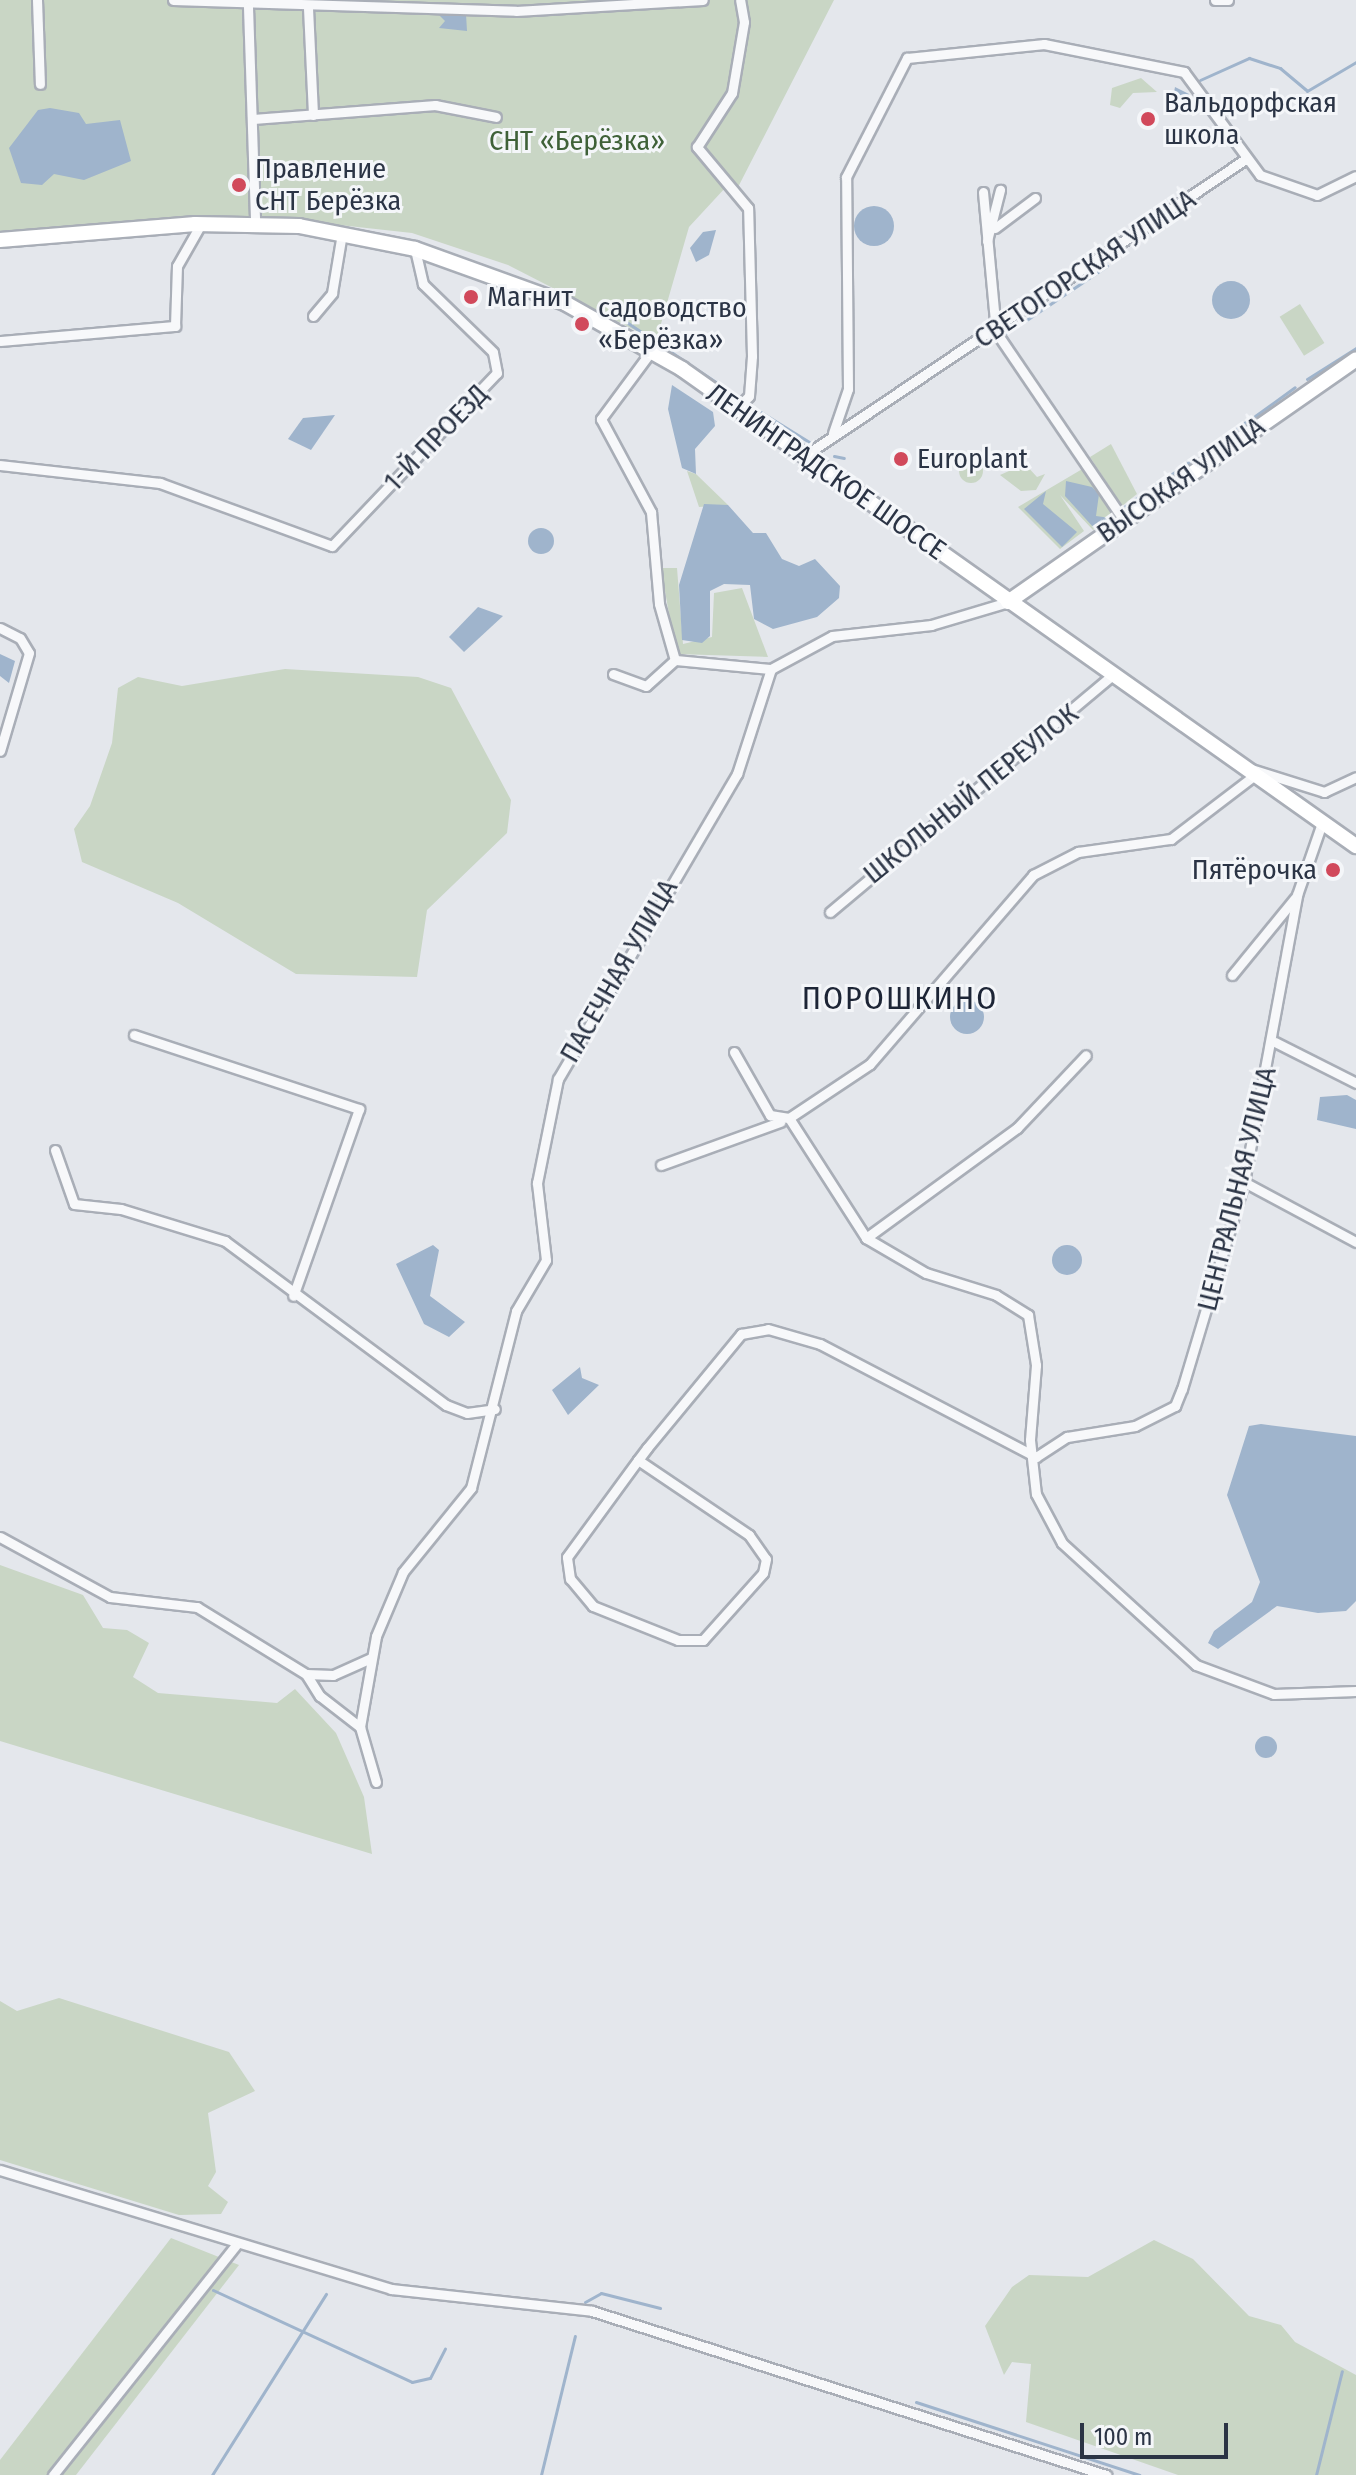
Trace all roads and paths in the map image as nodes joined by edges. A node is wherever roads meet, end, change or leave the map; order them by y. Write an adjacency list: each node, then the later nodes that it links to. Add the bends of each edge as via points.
1 (37, 0): 13 (street)
2 (173, 0): 11 (street)
3 (703, 0): 7 (street)
4 (740, 0): 34 (street, via 744,22 732,93 697,147 748,208 752,356 749,396)
5 (1215, 0): 6 (street)
6 (1228, 0)
7 (627, 3): 10 (street)
8 (271, 4): 11 (street); 12 (street)
9 (395, 5): 10 (street); 12 (street)
10 (515, 5)
11 (248, 7): 16 (street)
12 (308, 8): 14 (street)
13 (40, 84)
14 (313, 115): 15 (street, via 435,105); 16 (street)
15 (496, 117)
16 (253, 119): 22 (street)
17 (1244, 160): 18 (street, via 1260,175 1317,195); 30 (street, СВЕТОГОРСКАЯ УЛИЦА); 35 (street, via 1184,72 1044,44 920,54 897,67 846,177 848,389)
18 (1356, 176)
19 (1000, 190): 24 (street)
20 (983, 192): 27 (street)
21 (1035, 198): 24 (street)
22 (255, 223): 23 (main road, ЛЕНИНГРАДСКОЕ ШОССЕ); 25 (main road, ЛЕНИНГРАДСКОЕ ШОССЕ)
23 (201, 224): 26 (main road, ЛЕНИНГРАДСКОЕ ШОССЕ); 31 (street, via 177,266 175,326)
24 (995, 228): 27 (street)
25 (342, 233): 28 (main road, ЛЕНИНГРАДСКОЕ ШОССЕ); 29 (street, via 332,293)
26 (0, 240)
27 (987, 241): 30 (street)
28 (415, 249): 32 (main road, ЛЕНИНГРАДСКОЕ ШОССЕ, via 503,276); 37 (street, 1-Й ПРОЕЗД, via 423,284 493,352 497,373 332,546 160,483)
29 (313, 316)
30 (996, 332): 35 (street, СВЕТОГОРСКАЯ УЛИЦА); 38 (street)
31 (0, 341)
32 (652, 350): 34 (main road, ЛЕНИНГРАДСКОЕ ШОССЕ); 41 (street, via 601,419 604,438 651,512 659,604)
33 (1356, 359): 38 (main road, ВЫСОКАЯ УЛИЦА)
34 (736, 409): 36 (main road, ЛЕНИНГРАДСКОЕ ШОССЕ)
35 (833, 433): 36 (street, СВЕТОГОРСКАЯ УЛИЦА)
36 (804, 456): 39 (main road, ЛЕНИНГРАДСКОЕ ШОССЕ)
37 (0, 465)
38 (1124, 520): 39 (main road, ВЫСОКАЯ УЛИЦА)
39 (1008, 602): 42 (street, via 931,625 832,636); 44 (main road, ЛЕНИНГРАДСКОЕ ШОССЕ)
40 (0, 628): 45 (street, via 20,638 29,653)
41 (675, 660): 42 (street); 43 (street, via 646,686)
42 (771, 669): 65 (street, ПАСЕЧНАЯ УЛИЦА, via 737,774 564,1064 537,1183 546,1260 516,1311)
43 (613, 674)
44 (1111, 676): 46 (main road, ЛЕНИНГРАДСКОЕ ШОССЕ); 51 (street, ШКОЛЬНЫЙ ПЕРЕУЛОК)
45 (0, 751)
46 (1250, 772): 47 (street, via 1269,769 1324,792); 48 (main road, ЛЕНИНГРАДСКОЕ ШОССЕ); 58 (street, via 1171,839 1078,852 1033,875 870,1064)
47 (1356, 777)
48 (1322, 823): 49 (main road, ЛЕНИНГРАДСКОЕ ШОССЕ); 50 (street, ЦЕНТРАЛЬНАЯ УЛИЦА)
49 (1356, 846)
50 (1297, 895): 52 (street); 54 (street, ЦЕНТРАЛЬНАЯ УЛИЦА)
51 (830, 912)
52 (1232, 975)
53 (134, 1035): 64 (street, via 359,1109)
54 (1275, 1042): 57 (street); 61 (street, ЦЕНТРАЛЬНАЯ УЛИЦА)
55 (734, 1052): 58 (street)
56 (1086, 1055): 62 (street, via 1017,1128)
57 (1356, 1083)
58 (784, 1120): 60 (street); 62 (street)
59 (55, 1150): 64 (street, via 74,1204 121,1209 225,1241)
60 (661, 1165)
61 (1244, 1182): 63 (street); 66 (street, ЦЕНТРАЛЬНАЯ УЛИЦА, via 1175,1406 1135,1426 1067,1437)
62 (866, 1238): 66 (street, via 926,1273 996,1295 1028,1315 1036,1365 1030,1440)
63 (1356, 1242)
64 (293, 1296): 65 (street, via 446,1405 467,1413)
65 (495, 1409): 69 (street, ПАСЕЧНАЯ УЛИЦА, via 471,1488 403,1572)
66 (1036, 1457): 67 (street, via 820,1344 768,1329 741,1334); 71 (street, via 1036,1494 1062,1543 1166,1645 1226,1679 1274,1694)
67 (638, 1460): 67 (street, via 749,1535 766,1559 763,1573 703,1640 678,1640 625,1623 593,1606 570,1579 567,1557)
68 (0, 1537): 70 (street, via 110,1597 197,1607)
69 (371, 1658): 70 (street, via 333,1675); 72 (street, ПАСЕЧНАЯ УЛИЦА)
70 (306, 1674): 72 (street, via 320,1696)
71 (1356, 1691)
72 (360, 1727): 73 (street, ПАСЕЧНАЯ УЛИЦА)
73 (376, 1782)
74 (0, 2170): 75 (street)
75 (236, 2245): 76 (street); 77 (street, via 391,2289 592,2311)
76 (53, 2475)
77 (1106, 2475)

